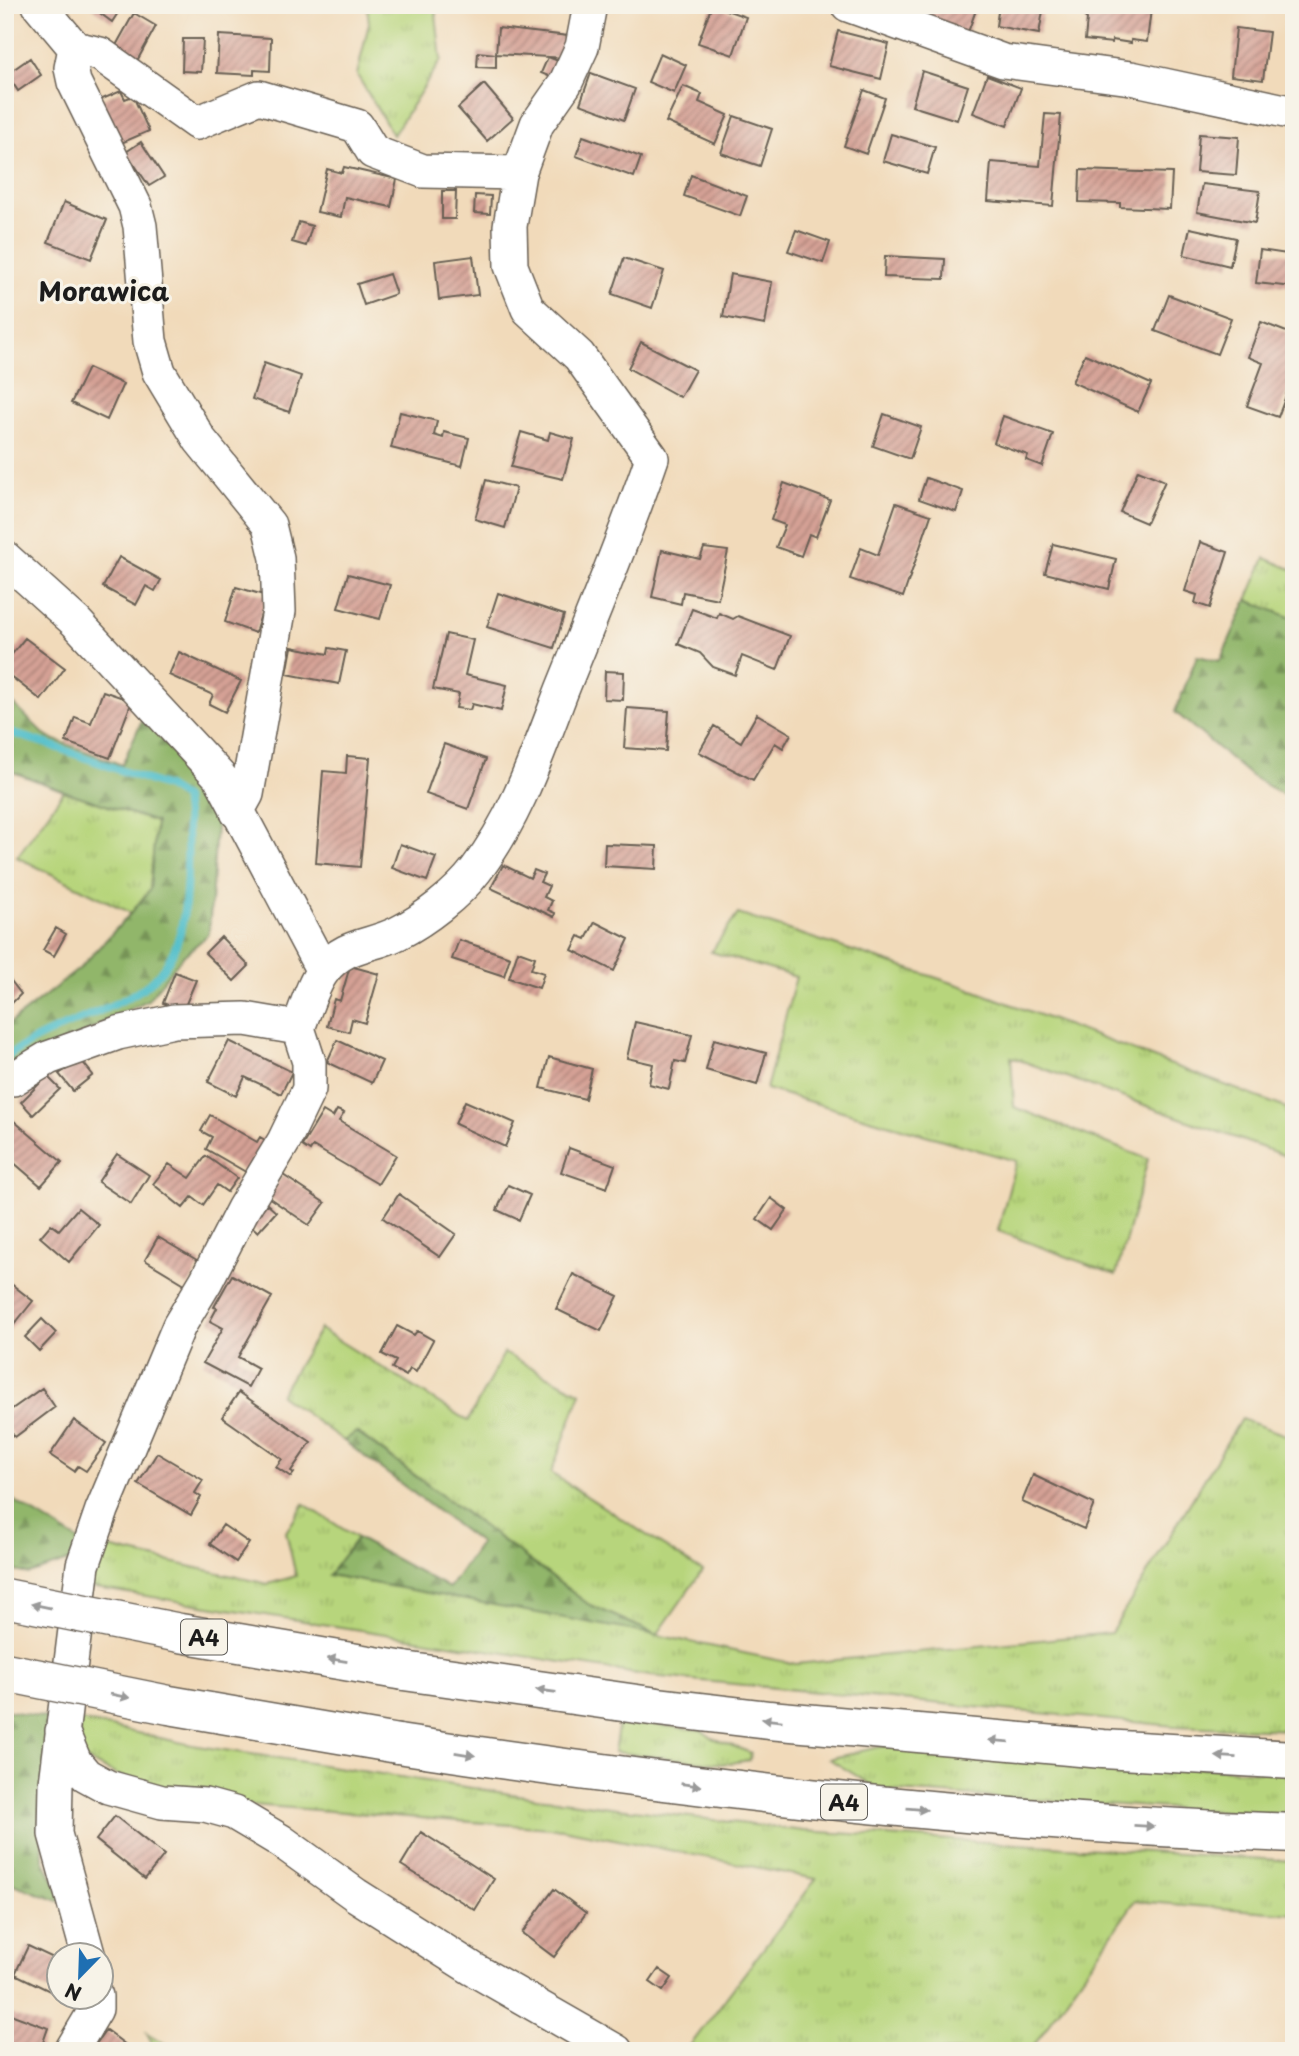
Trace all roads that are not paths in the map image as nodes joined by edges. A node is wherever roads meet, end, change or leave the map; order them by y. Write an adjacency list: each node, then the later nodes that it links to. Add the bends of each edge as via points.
1 (39, 5): 4 (street)
2 (590, 5): 6 (street, via 582,47 565,84 537,124)
3 (848, 5): 5 (street, via 1003,61 1131,78)
4 (75, 48): 6 (street, via 100,54 197,123 259,97 357,126 373,152 423,172); 8 (street, via 74,82 135,206 150,341 159,372 200,440 269,525 277,558 279,611 247,794)
5 (1294, 113)
6 (519, 173): 9 (street, via 510,226 511,266 528,309 579,356 652,458 543,741 501,832 458,892 398,933 346,950)
7 (5, 558): 8 (street, via 76,622 220,777)
8 (237, 812): 9 (street)
9 (323, 971): 10 (street)
10 (298, 1028): 11 (street, via 244,1019 174,1021 118,1033); 14 (street, via 309,1062 309,1088 179,1326 83,1565)
11 (5, 1079)
12 (5, 1598): 15 (highway, A4, one-way to 12, bridge, via 1103,1749 658,1707 404,1671)
13 (5, 1672): 16 (highway, A4, one-way to 16, bridge, via 398,1744 757,1794 1095,1823)
14 (62, 1731): 17 (street, via 55,1834); 20 (street, via 86,1775 108,1787 162,1802 205,1805 234,1813 473,1969)
15 (1294, 1760)
16 (1294, 1833)
17 (84, 1940)
18 (95, 2010): 19 (street)
19 (71, 2051)
20 (616, 2051)

